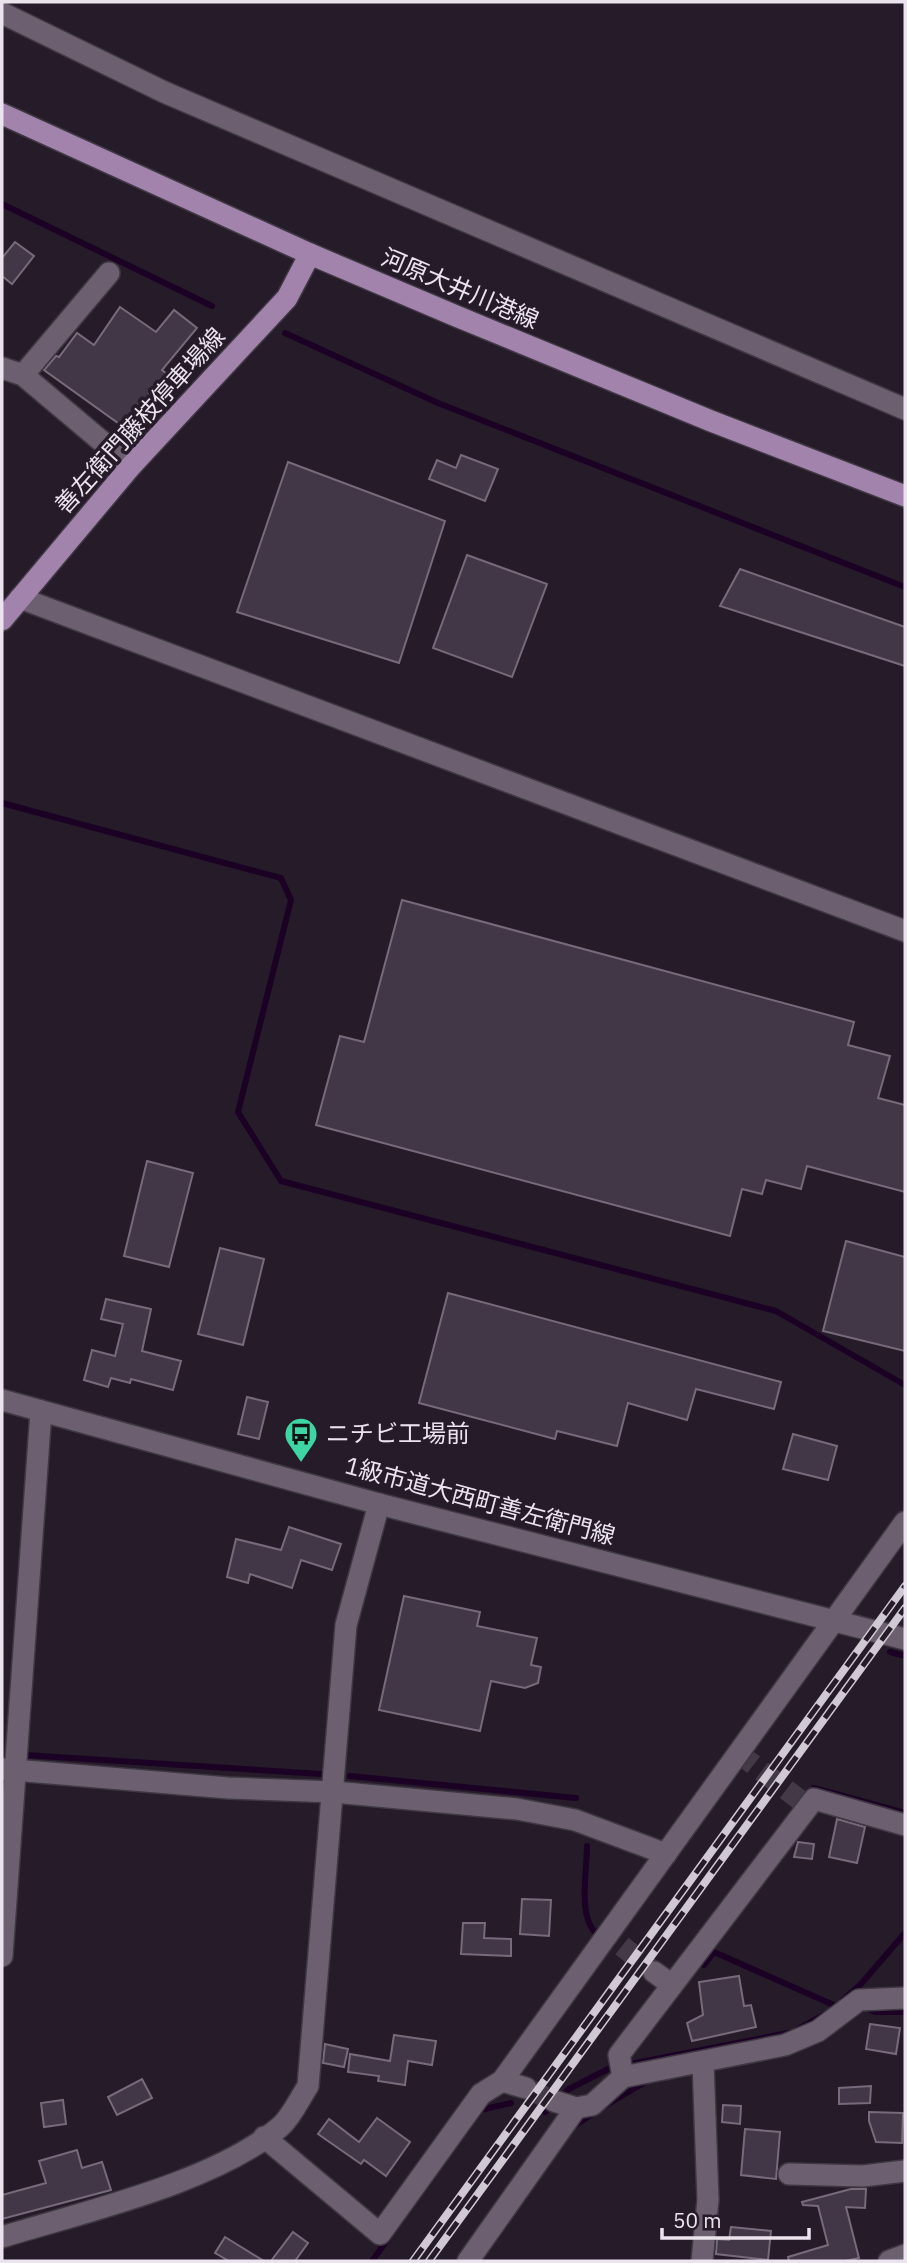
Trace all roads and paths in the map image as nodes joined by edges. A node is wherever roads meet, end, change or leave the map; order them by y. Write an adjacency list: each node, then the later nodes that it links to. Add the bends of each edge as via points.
1 (2, 12): 7 (street, via 164,92)
2 (2, 114): 3 (main road, 河原大井川港線)
3 (310, 254): 8 (main road, 善左衛門藤枝停車場線, via 287,298); 9 (main road, 河原大井川港線, via 685,411)
4 (109, 273): 6 (street)
5 (2, 368): 6 (street)
6 (23, 375): 8 (street)
7 (905, 409)
8 (131, 466): 10 (main road, 善左衛門藤枝停車場線)
9 (905, 496)
10 (20, 598): 11 (main road, 善左衛門藤枝停車場線); 12 (street)
11 (2, 620)
12 (905, 931)
13 (2, 1400): 14 (street, 1級市道大西町善左衛門線)
14 (41, 1411): 15 (street, 1級市道大西町善左衛門線); 19 (street)
15 (379, 1504): 17 (street, 1級市道大西町善左衛門線); 20 (street, via 346,1625)
16 (905, 1522): 17 (street)
17 (837, 1620): 18 (street, 1級市道大西町善左衛門線); 22 (street)
18 (905, 1639)
19 (9, 1769): 20 (street); 23 (street)
20 (334, 1792): 22 (street, via 517,1809 575,1820); 33 (street, via 308,2086 282,2125)
21 (905, 1825): 25 (street, via 814,1799)
22 (666, 1854): 29 (street, via 615,1942)
23 (2, 1956)
24 (654, 1972): 25 (street)
25 (672, 1985): 28 (street, via 619,2055)
26 (905, 1998): 27 (street, via 859,2000 818,2031 785,2045)
27 (703, 2062): 28 (street); 39 (street, via 708,2200)
28 (623, 2077): 32 (street, via 592,2105)
29 (502, 2081): 30 (street); 33 (street, via 481,2094 380,2234)
30 (526, 2088)
31 (554, 2101): 32 (street)
32 (576, 2108): 38 (street)
33 (264, 2137): 36 (street, via 227,2161 145,2193)
34 (905, 2171): 35 (street, via 863,2176)
35 (789, 2174)
36 (2, 2237)
37 (905, 2255): 40 (street)
38 (468, 2261)
39 (702, 2261)
40 (889, 2261)

